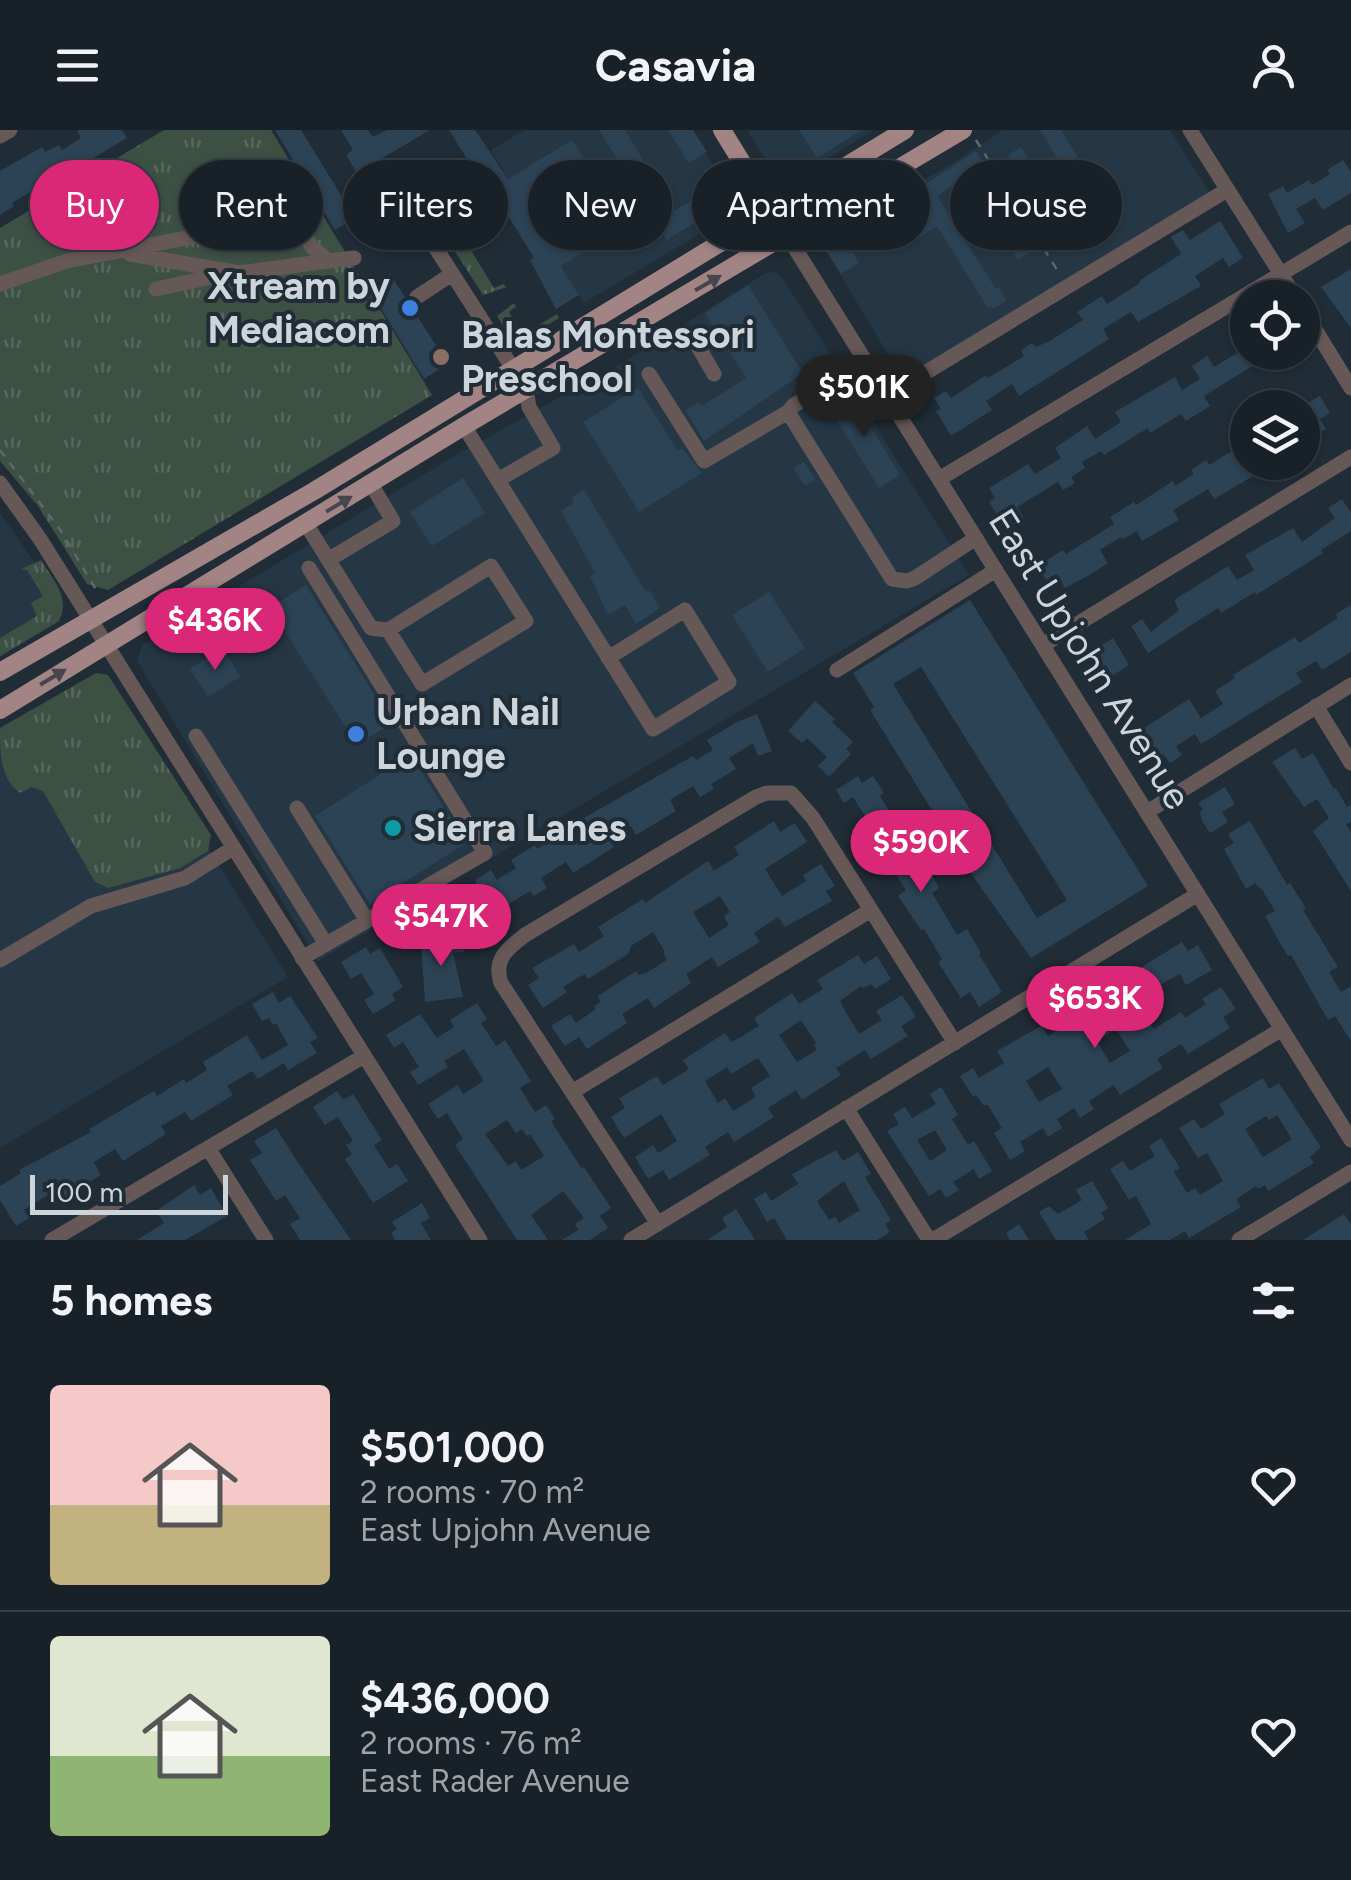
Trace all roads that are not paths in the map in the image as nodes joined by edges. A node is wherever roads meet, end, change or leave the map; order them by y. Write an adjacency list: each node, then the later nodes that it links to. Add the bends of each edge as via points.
1 (10, 130): 6 (street)
2 (722, 130): 7 (main road)
3 (905, 130): 8 (main road)
4 (1190, 130): 10 (street)
5 (960, 131): 9 (main road)
6 (0, 136)
7 (740, 160)
8 (855, 160)
9 (912, 160)
10 (1227, 190): 21 (street); 34 (street)
11 (1351, 232): 21 (street)
12 (437, 250): 20 (street)
13 (712, 250): 29 (main road)
14 (763, 250): 33 (main road, one-way to 14)
15 (796, 250): 28 (street, East Upjohn Avenue)
16 (108, 254): 18 (street, via 275,221 300,227); 19 (street); 23 (street)
17 (354, 258): 18 (street)
18 (328, 260): 19 (street)
19 (240, 273): 24 (street)
20 (452, 274): 25 (street); 29 (street)
21 (1282, 274): 22 (street); 38 (street)
22 (1286, 280)
23 (0, 284)
24 (156, 289)
25 (417, 297)
26 (1320, 337): 32 (street)
27 (696, 344): 31 (street)
28 (866, 361): 34 (street, East Upjohn Avenue); 35 (street)
29 (514, 370): 33 (street); 47 (main road)
30 (649, 374): 35 (street, via 704,461)
31 (714, 374)
32 (1351, 388)
33 (526, 389): 36 (main road); 39 (street, via 552,448)
34 (888, 396): 38 (street, East Upjohn Avenue)
35 (788, 412): 43 (street, via 892,579 915,578)
36 (464, 426): 39 (street); 41 (main road)
37 (1351, 457): 50 (street)
38 (939, 479): 43 (street, East Upjohn Avenue)
39 (498, 480): 51 (street)
40 (0, 482): 47 (street)
41 (371, 484): 42 (main road, one-way to 41); 44 (street, via 393,521)
42 (306, 524): 44 (street); 49 (main road)
43 (976, 538): 46 (street, East Upjohn Avenue)
44 (328, 560): 48 (street, via 370,628)
45 (309, 568): 64 (street, via 485,853)
46 (996, 570): 50 (street, East Upjohn Avenue); 52 (street)
47 (90, 619): 49 (street); 53 (main road)
48 (388, 630): 48 (street, via 491,566 526,621 422,684)
49 (106, 645): 56 (main road, one-way to 49); 61 (street)
50 (1042, 645): 60 (street, East Upjohn Avenue)
51 (608, 658): 51 (street, via 685,610 729,682 653,729)
52 (836, 670)
53 (0, 672)
54 (1351, 685): 55 (street)
55 (1316, 706): 58 (street); 60 (street)
56 (0, 710)
57 (196, 736): 65 (street)
58 (1351, 763)
59 (297, 808): 64 (street)
60 (1147, 812): 62 (street, East Upjohn Avenue)
61 (233, 848): 66 (street); 67 (street, via 185,878 92,906)
62 (1198, 894): 68 (street, East Upjohn Avenue); 69 (street)
63 (871, 910): 69 (street); 71 (street); 71 (street, via 804,804 790,793 767,793 526,936 501,956 498,974)
64 (366, 920): 65 (street)
65 (326, 944): 66 (street)
66 (302, 958): 70 (street)
67 (0, 960)
68 (1282, 1029): 73 (street, East Upjohn Avenue); 81 (street)
69 (956, 1044): 72 (street)
70 (364, 1056): 74 (street); 79 (street)
71 (572, 1092): 76 (street)
72 (846, 1108): 76 (street); 81 (street)
73 (1351, 1140)
74 (208, 1148): 77 (street); 78 (street)
75 (1351, 1172): 82 (street)
76 (658, 1224): 80 (street)
77 (52, 1240)
78 (266, 1240)
79 (480, 1240)
80 (631, 1240)
81 (931, 1240)
82 (1239, 1240)

